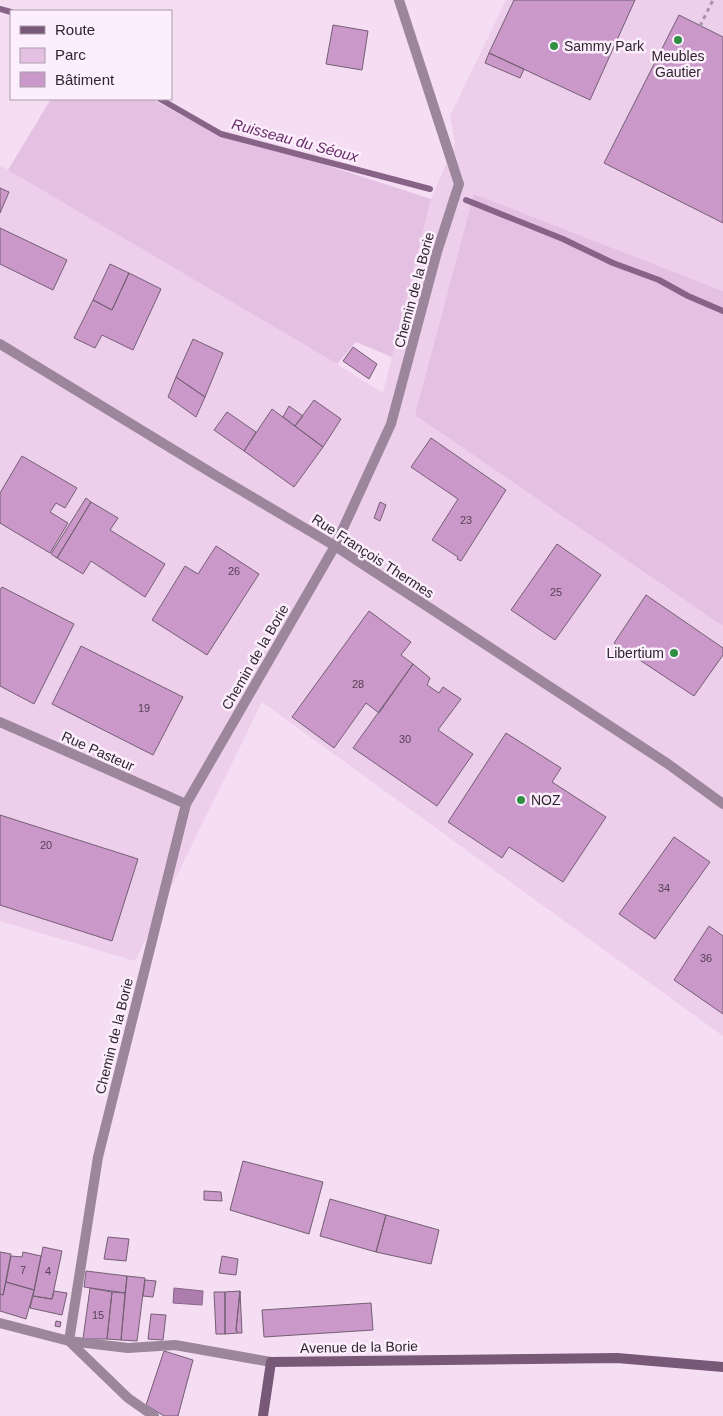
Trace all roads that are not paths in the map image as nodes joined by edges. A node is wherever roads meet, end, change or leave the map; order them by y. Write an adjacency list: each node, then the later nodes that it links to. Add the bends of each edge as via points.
1 (399, 0): 3 (street, Chemin de la Borie, via 459,184 437,252 392,424)
2 (0, 344): 3 (street, Rue François Thermes)
3 (335, 546): 5 (street, Chemin de la Borie); 6 (street, Rue François Thermes, via 668,764)
4 (0, 722): 5 (street, Rue Pasteur)
5 (186, 804): 8 (street, Chemin de la Borie, via 98,1157)
6 (723, 804)
7 (0, 1323): 8 (street, Avenue de la Borie)
8 (69, 1341): 9 (street, Avenue de la Borie, via 128,1348 175,1345); 11 (street, via 128,1398)
9 (271, 1362): 10 (street, Avenue de la Borie, via 617,1358); 12 (street)
10 (723, 1367)
11 (154, 1416)
12 (263, 1416)

